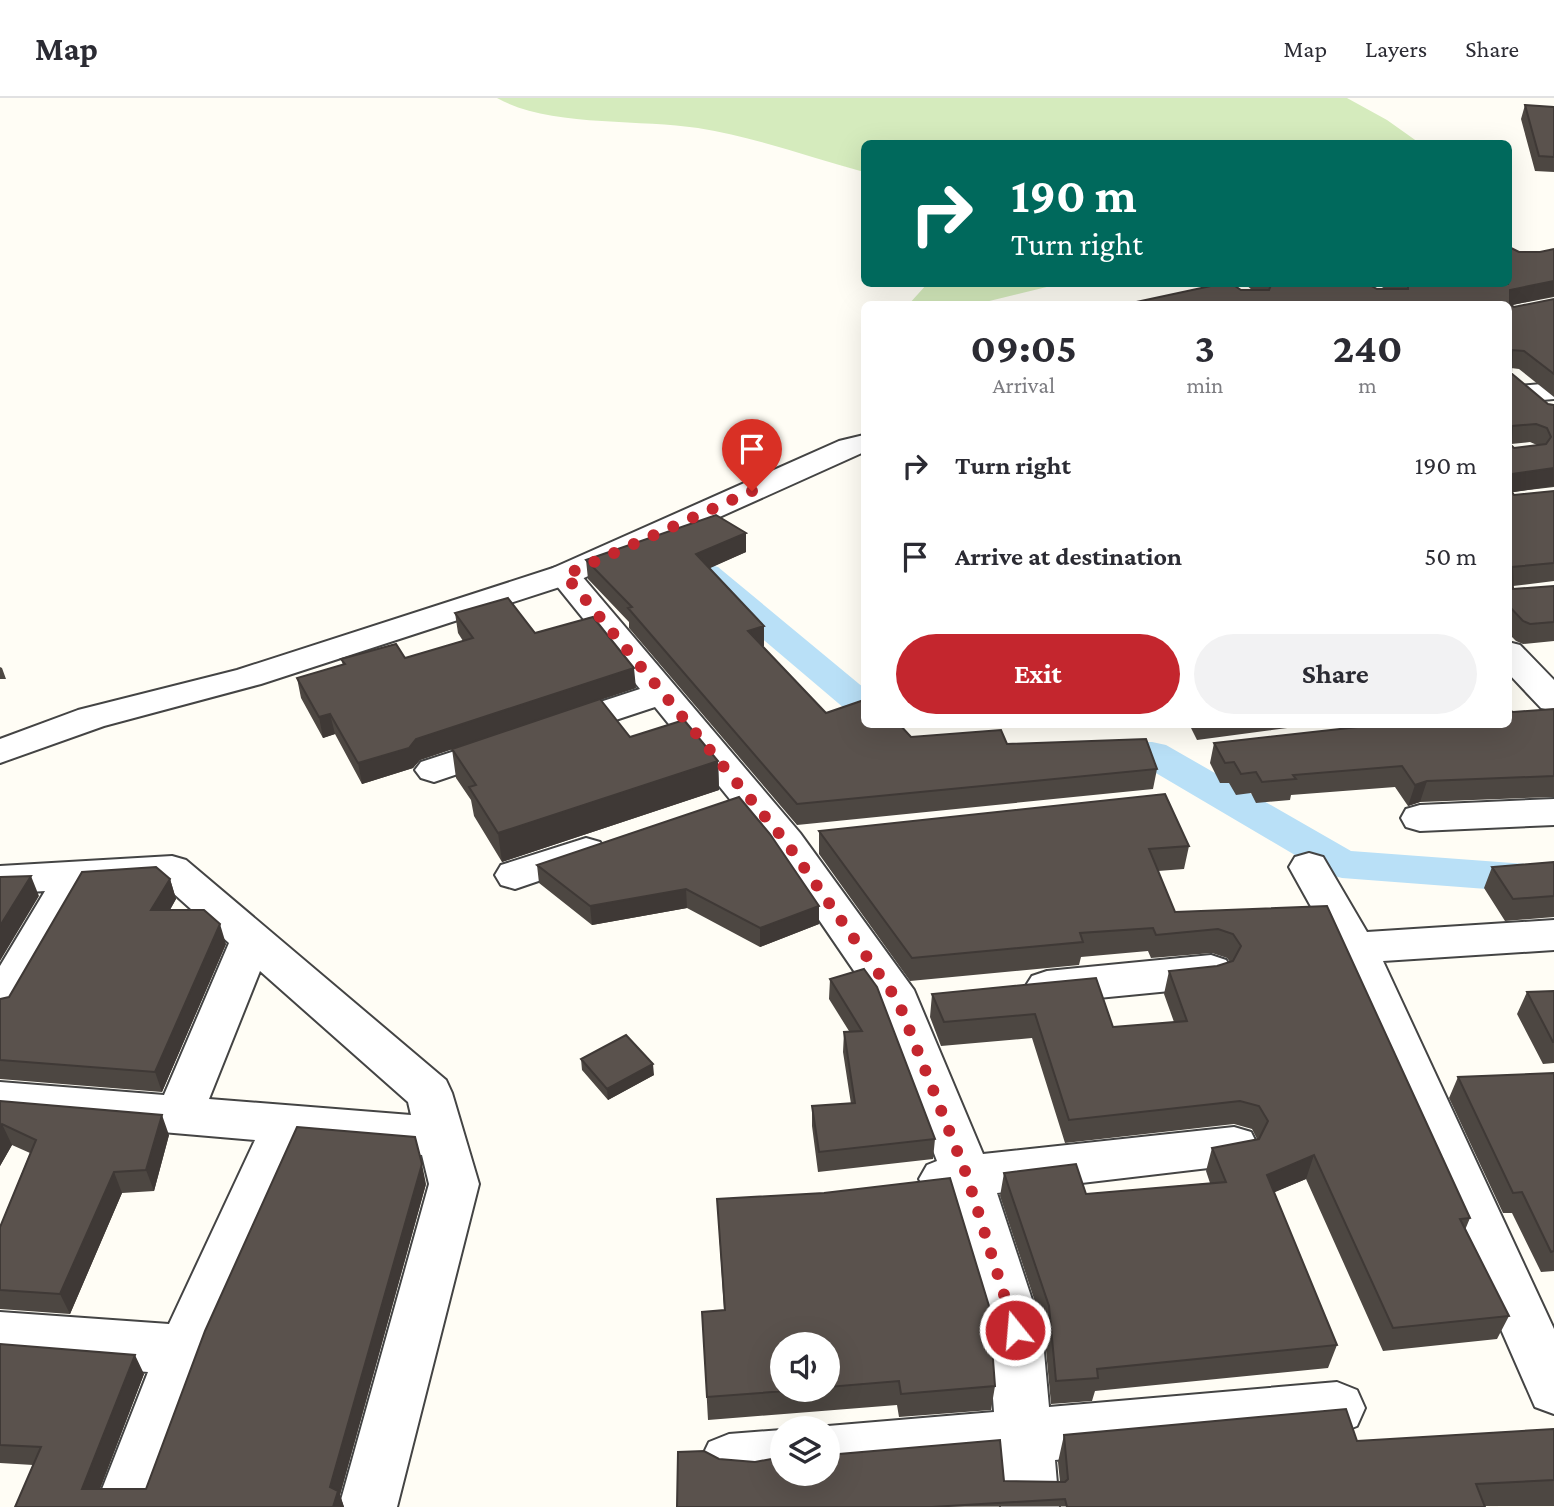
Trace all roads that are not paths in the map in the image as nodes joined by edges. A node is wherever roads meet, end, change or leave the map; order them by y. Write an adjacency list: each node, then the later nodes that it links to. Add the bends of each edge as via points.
1 (1514, 388): 2 (street); 3 (street)
2 (1554, 391)
3 (1554, 414)
4 (861, 444): 5 (street)
5 (565, 575): 7 (street); 9 (street, via 249,677 91,718)
6 (1512, 658): 8 (street)
7 (662, 694): 10 (street); 29 (street, via 728,803 806,840 919,999)
8 (1546, 705)
9 (0, 752)
10 (434, 770)
11 (1554, 812): 12 (street)
12 (1420, 818)
13 (618, 840): 15 (street)
14 (1309, 867): 20 (street)
15 (515, 875)
16 (74, 877): 17 (street); 19 (street, via 173,870); 23 (street)
17 (0, 880)
18 (1554, 935): 20 (street)
19 (252, 939): 25 (street); 27 (street, via 429,1093)
20 (1356, 948): 33 (street)
21 (1212, 971): 22 (street)
22 (1007, 991)
23 (0, 1004)
24 (0, 1100): 25 (street)
25 (178, 1115): 26 (street)
26 (286, 1124): 27 (street); 32 (street)
27 (440, 1137): 38 (street, via 454,1184)
28 (1234, 1146): 29 (street)
29 (967, 1176): 30 (street); 35 (street, via 1015,1330)
30 (901, 1185)
31 (0, 1336): 32 (street)
32 (184, 1350): 37 (street)
33 (1554, 1389)
34 (1337, 1408): 35 (street)
35 (1023, 1438): 36 (street); 39 (street)
36 (840, 1452)
37 (124, 1507)
38 (368, 1507)
39 (1030, 1507)

